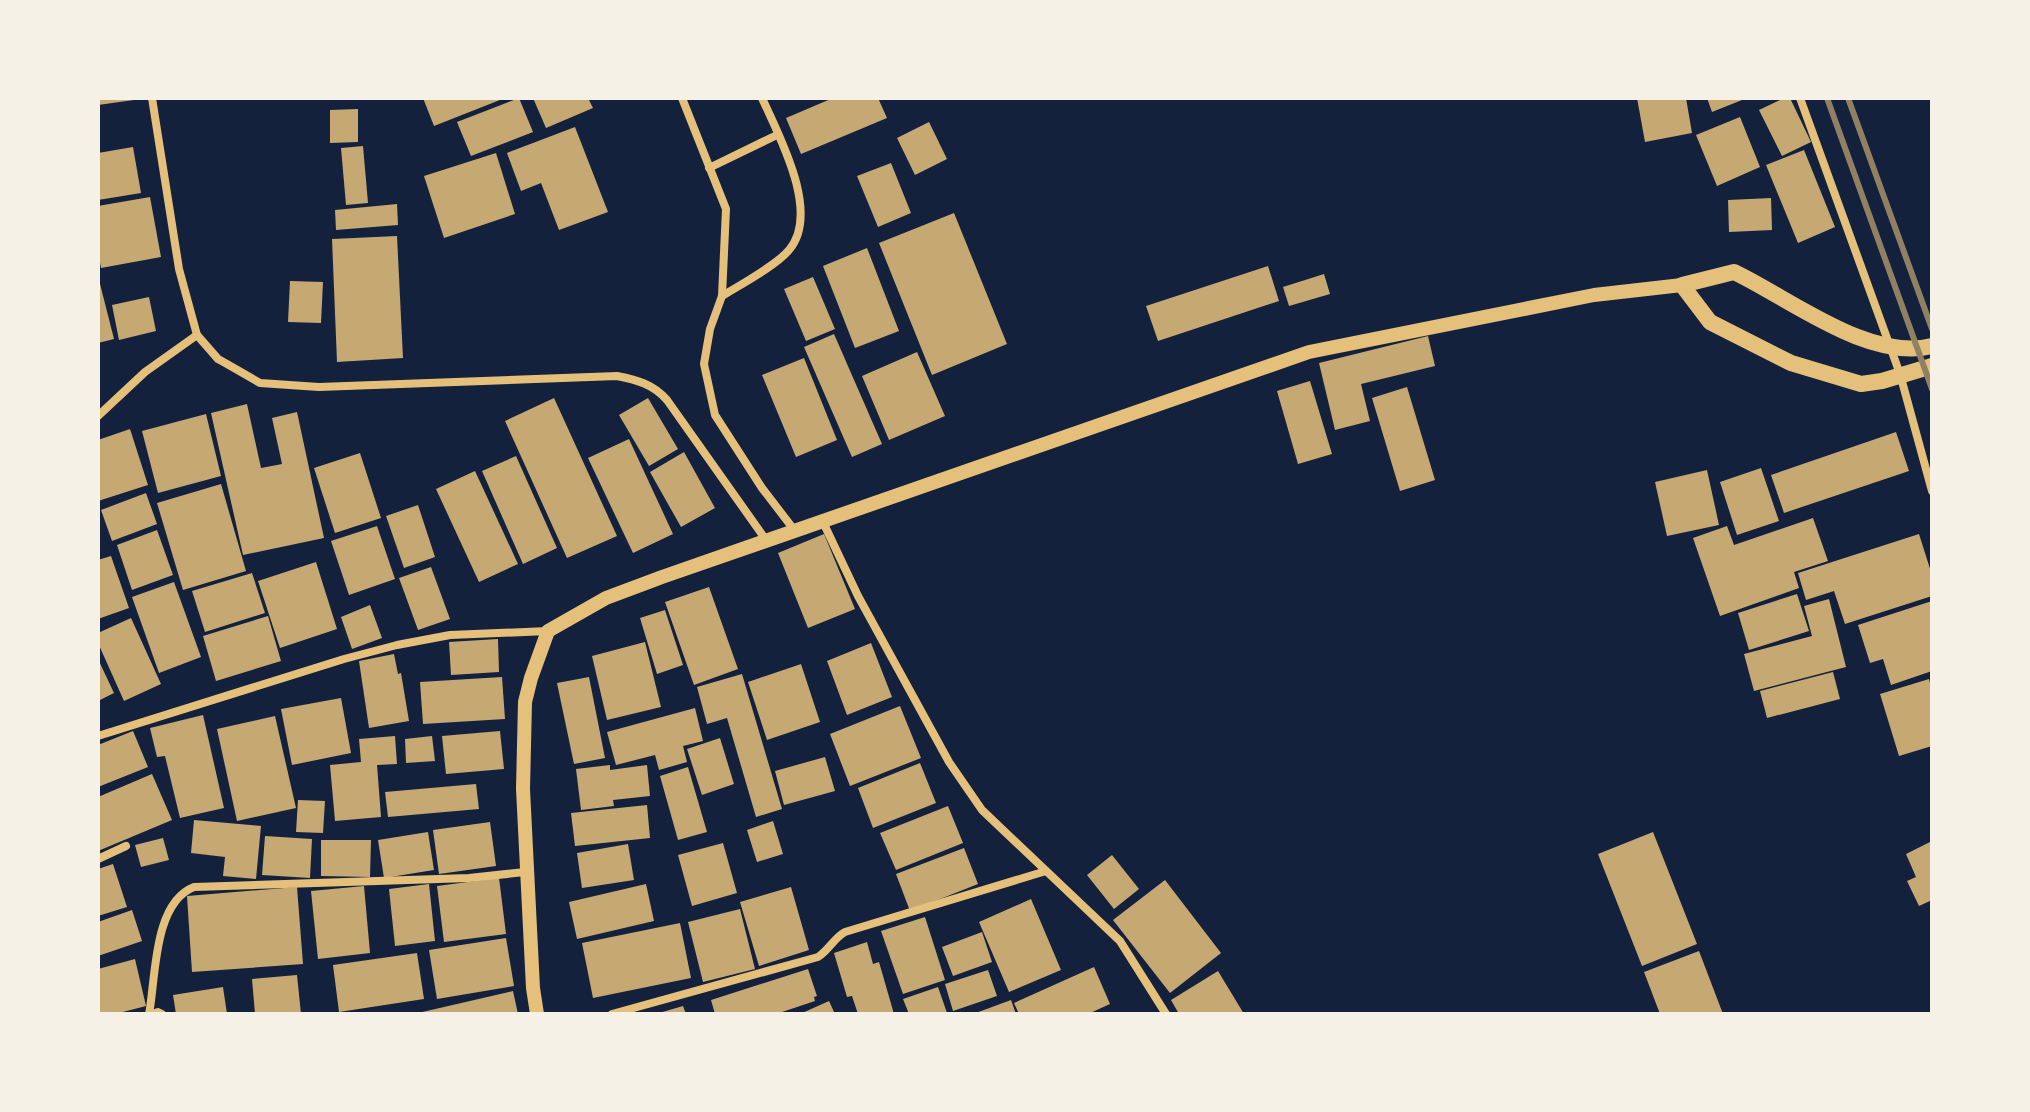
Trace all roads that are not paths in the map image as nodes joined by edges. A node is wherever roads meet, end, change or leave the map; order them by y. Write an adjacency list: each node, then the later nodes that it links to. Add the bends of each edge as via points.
1 (152, 98): 9 (street, via 179,269)
2 (682, 98): 6 (street)
3 (762, 98): 5 (street)
4 (1800, 98): 11 (street)
5 (777, 135): 6 (street); 8 (street, via 798,187 803,212 798,236 788,252)
6 (709, 168): 8 (street, via 726,209)
7 (1682, 285): 11 (main road, via 1734,272 1828,323); 13 (main road, via 1710,322 1791,363 1861,384); 16 (street, via 1594,295 1309,352)
8 (722, 296): 17 (street, via 704,364 715,415)
9 (197, 335): 14 (street, via 145,372); 18 (street, via 218,359 260,383 319,387 617,376 639,380 667,400)
10 (1932, 346): 11 (main road)
11 (1890, 348): 13 (street)
12 (1932, 366): 13 (main road)
13 (1900, 374): 15 (street)
14 (98, 416)
15 (1932, 491)
16 (823, 522): 17 (street); 23 (street, via 949,762 982,810)
17 (796, 532): 18 (street)
18 (766, 540): 19 (street, via 606,598)
19 (548, 631): 20 (street, via 450,635 397,645); 24 (street, via 525,702)
20 (98, 736)
21 (126, 846): 22 (street)
22 (98, 859)
23 (1046, 871): 28 (street, via 845,932 818,957); 29 (street, via 1120,941)
24 (525, 872): 25 (street, via 194,887 171,907 156,956); 27 (street)
25 (150, 1014): 26 (street)
26 (162, 1014)
27 (537, 1014)
28 (612, 1014)
29 (1166, 1014)

